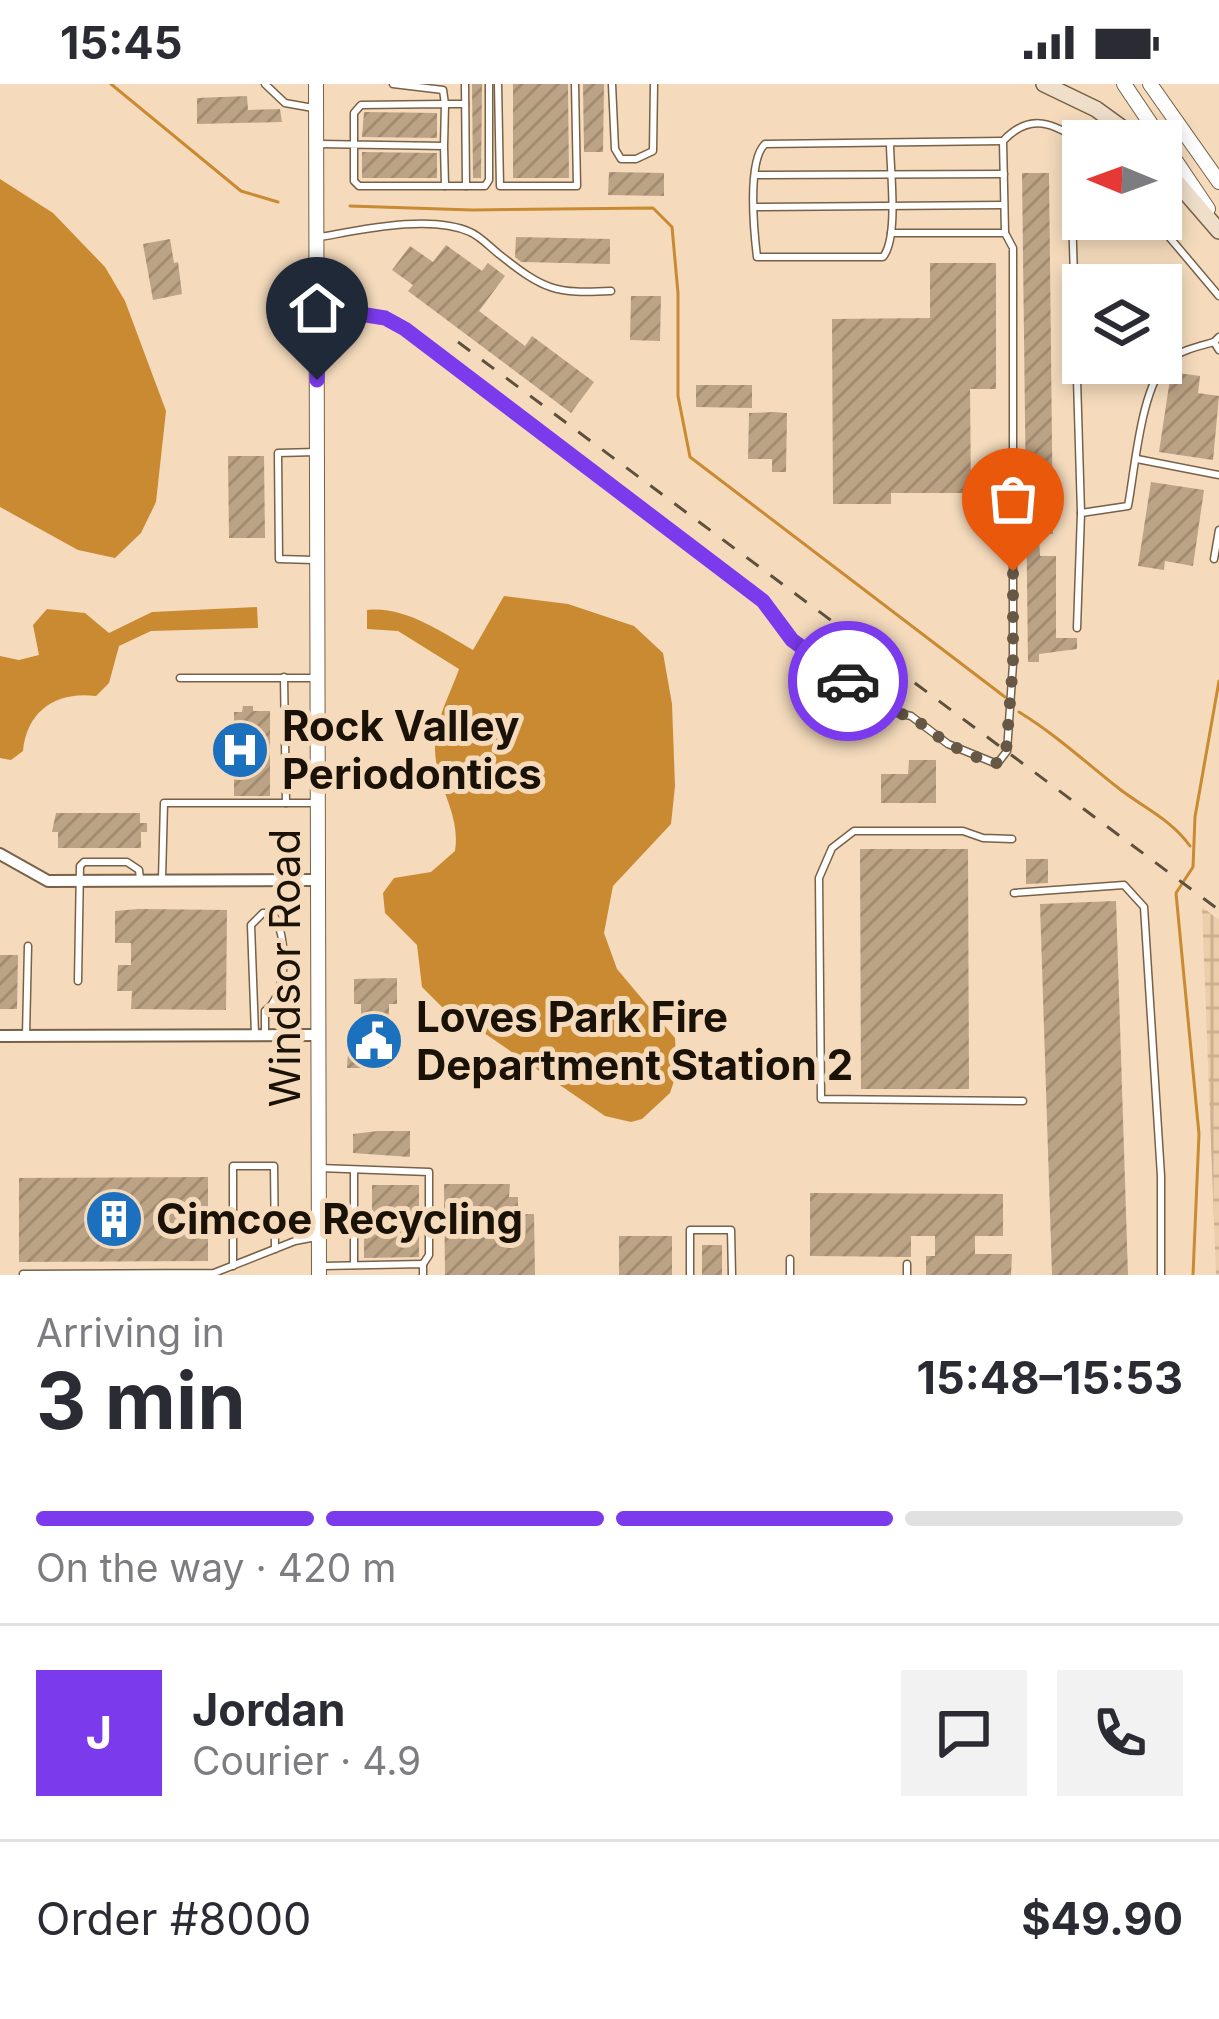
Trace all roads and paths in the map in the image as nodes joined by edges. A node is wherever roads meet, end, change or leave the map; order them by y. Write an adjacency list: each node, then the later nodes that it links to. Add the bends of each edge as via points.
1 (265, 84): 16 (lane, via 285,103)
2 (316, 84): 16 (street, Windsor Road)
3 (393, 84): 13 (lane)
4 (465, 84): 15 (lane)
5 (489, 84): 29 (lane, via 489,180)
6 (498, 84): 7 (lane, via 500,186 577,186)
7 (575, 84)
8 (612, 84): 9 (lane, via 622,159 653,151)
9 (654, 84)
10 (1044, 84): 17 (main road)
11 (1124, 84): 34 (street)
12 (1150, 84): 27 (street)
13 (407, 85): 14 (lane, via 443,90)
14 (445, 104): 15 (lane); 22 (lane, via 361,105 353,113); 23 (lane)
15 (465, 104): 29 (lane)
16 (316, 108): 21 (street, Windsor Road)
17 (1111, 120)
18 (1062, 129): 19 (lane, via 1034,122)
19 (1003, 141): 20 (lane); 25 (lane)
20 (890, 143): 24 (lane); 26 (lane, via 765,144)
21 (316, 144): 22 (lane); 37 (street, Windsor Road)
22 (354, 145): 23 (lane); 28 (lane, via 359,186)
23 (444, 146): 28 (lane)
24 (890, 174): 25 (lane); 26 (lane); 32 (lane)
25 (1004, 174): 31 (lane)
26 (754, 175): 33 (lane)
27 (1219, 182)
28 (445, 186): 29 (lane)
29 (466, 186)
30 (1182, 188): 34 (main road)
31 (1004, 205): 32 (lane); 36 (lane)
32 (891, 206): 33 (lane); 35 (lane)
33 (755, 208): 35 (lane, via 759,258 882,259)
34 (1219, 229)
35 (891, 233): 36 (lane)
36 (1005, 233): 42 (lane, via 1013,248 1013,664 1006,752 997,764 888,711 792,640 763,601 405,329)
37 (316, 238): 40 (lane, via 373,226 445,226 471,232 531,279 565,293); 42 (street, Windsor Road)
38 (1074, 240): 47 (lane)
39 (1172, 240): 41 (lane)
40 (611, 291)
41 (1219, 296)
42 (317, 307): 44 (street, Windsor Road)
43 (1217, 343): 45 (lane, via 1180,353 1159,372)
44 (317, 452): 50 (street, Windsor Road); 50 (lane, via 278,454 279,559)
45 (1137, 459): 46 (lane); 47 (lane, via 1128,506)
46 (1219, 475)
47 (1081, 513): 51 (lane)
48 (1219, 530): 49 (lane)
49 (1214, 559)
50 (317, 560): 54 (street, Windsor Road)
51 (1077, 628)
52 (284, 677): 53 (lane); 54 (lane); 55 (lane)
53 (180, 678)
54 (318, 678): 56 (street, Windsor Road)
55 (286, 803): 56 (lane); 59 (lane, via 164,803)
56 (318, 803): 61 (street, Windsor Road)
57 (1012, 839): 69 (lane, via 854,831 832,848 819,878 821,1099)
58 (0, 854): 60 (street, via 48,881)
59 (162, 879): 60 (street); 61 (street)
60 (79, 880): 64 (lane)
61 (318, 880): 66 (street, Windsor Road)
62 (1014, 892): 86 (lane, via 1124,885 1144,907)
63 (28, 946): 68 (lane)
64 (78, 981)
65 (260, 1034): 65 (lane, via 281,991 272,913 251,925 250,1000); 66 (street); 68 (street)
66 (319, 1035): 70 (street, Windsor Road)
67 (0, 1036): 68 (street)
68 (26, 1036)
69 (1023, 1101)
70 (319, 1168): 71 (lane); 72 (street, Windsor Road)
71 (354, 1169): 75 (lane, via 429,1172); 77 (lane)
72 (319, 1236): 73 (lane); 79 (street, Windsor Road)
73 (275, 1249): 78 (lane); 78 (lane, via 274,1166 232,1166)
74 (790, 1259): 84 (lane)
75 (423, 1264): 77 (lane); 81 (lane)
76 (907, 1264): 85 (lane)
77 (354, 1265): 79 (lane)
78 (233, 1266): 80 (lane, via 214,1273)
79 (319, 1270)
80 (23, 1274)
81 (423, 1275)
82 (690, 1275): 83 (lane, via 690,1230 731,1230)
83 (732, 1275)
84 (790, 1275)
85 (907, 1275)
86 (1160, 1275)

